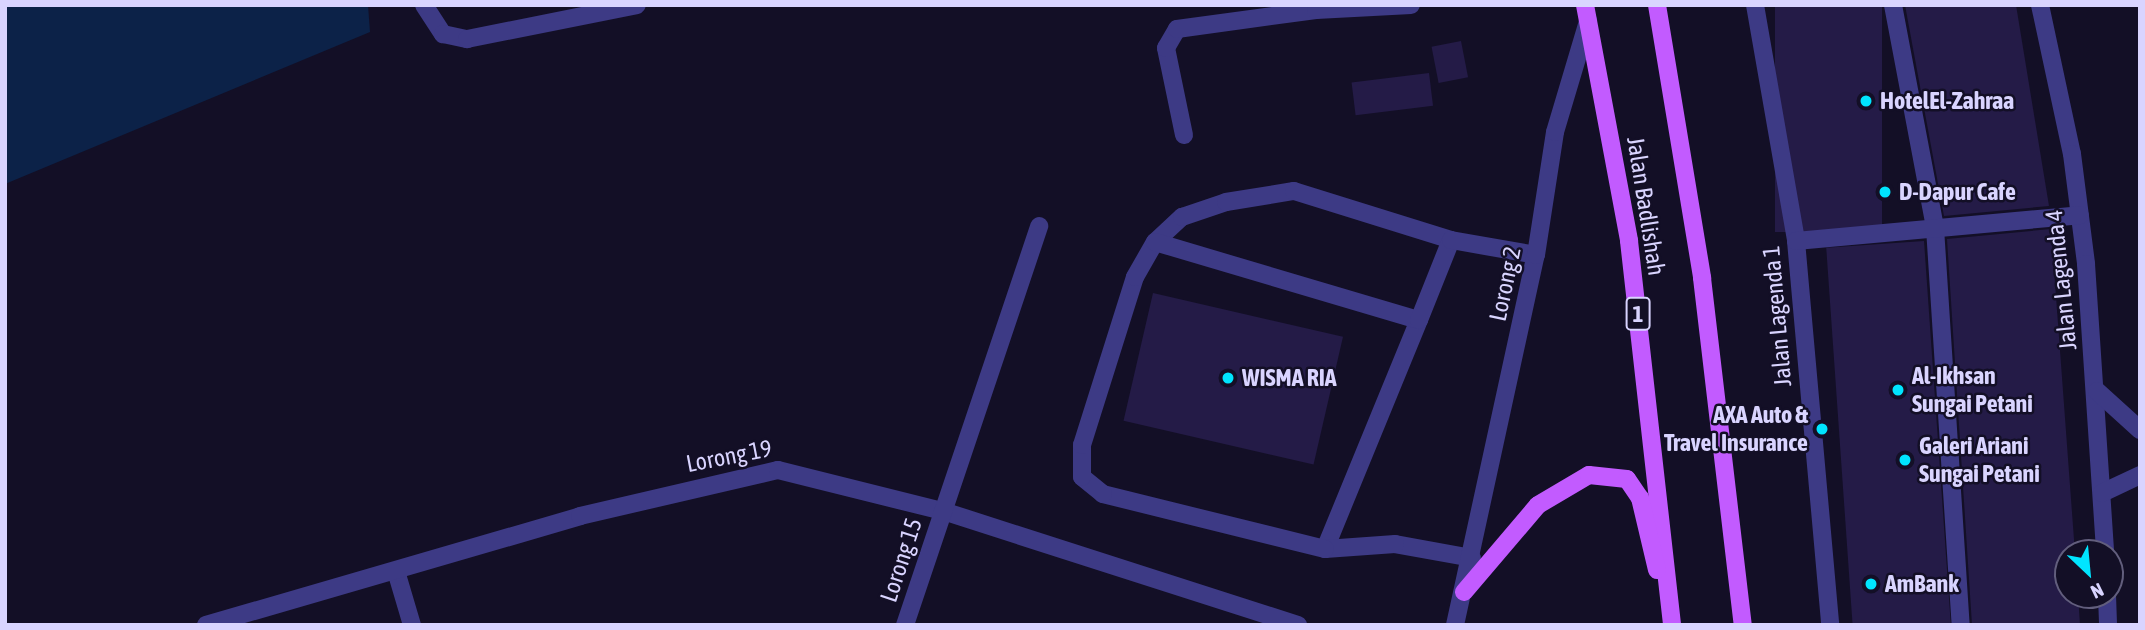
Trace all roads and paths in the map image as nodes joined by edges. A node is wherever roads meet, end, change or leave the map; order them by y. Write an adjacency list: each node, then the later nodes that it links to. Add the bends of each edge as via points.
1 (424, 5): 2 (street, via 443,34 467,39)
2 (637, 5)
3 (1411, 5): 9 (street, via 1316,10 1177,29 1166,48)
4 (1657, 5): 34 (main road, Jalan Badlishah, via 1702,278)
5 (1755, 5): 14 (street, Jalan Lagenda 1)
6 (1893, 5): 12 (street)
7 (2040, 5): 10 (street, Jalan Lagenda 4)
8 (1587, 13): 16 (street, Lorong 2, via 1555,132); 33 (main road, Jalan Badlishah / 1, via 1629,242)
9 (1184, 135)
10 (2080, 215): 12 (street); 18 (street, Jalan Lagenda 4)
11 (1040, 226): 22 (street, Lorong 15)
12 (1934, 228): 14 (street); 36 (street)
13 (1451, 240): 15 (street, via 1294,191 1193,213); 16 (street); 17 (street)
14 (1796, 241): 35 (street, Jalan Lagenda 1)
15 (1155, 242): 17 (street); 24 (street, via 1135,277 1097,394 1082,445 1082,477 1103,494)
16 (1536, 255): 25 (street, Lorong 2)
17 (1419, 320): 24 (street)
18 (2097, 391): 19 (street); 21 (street, Jalan Lagenda 4)
19 (2140, 430)
20 (2140, 475): 21 (street)
21 (2102, 493): 23 (street, Jalan Lagenda 4)
22 (943, 511): 26 (street, Lorong 19, via 795,471 761,470); 30 (street, Lorong 15); 31 (street, Lorong 19)
23 (2104, 539)
24 (1325, 550): 25 (street, via 1395,544)
25 (1472, 558): 27 (street, Lorong 2)
26 (396, 571): 28 (street, Lorong 19); 29 (street)
27 (1464, 592): 32 (street); 33 (main road, via 1538,505 1589,475 1613,476 1627,479 1640,498)
28 (206, 625)
29 (412, 625)
30 (905, 625)
31 (1298, 625)
32 (1455, 625)
33 (1670, 625)
34 (1743, 625)
35 (1830, 625)
36 (1961, 625)

